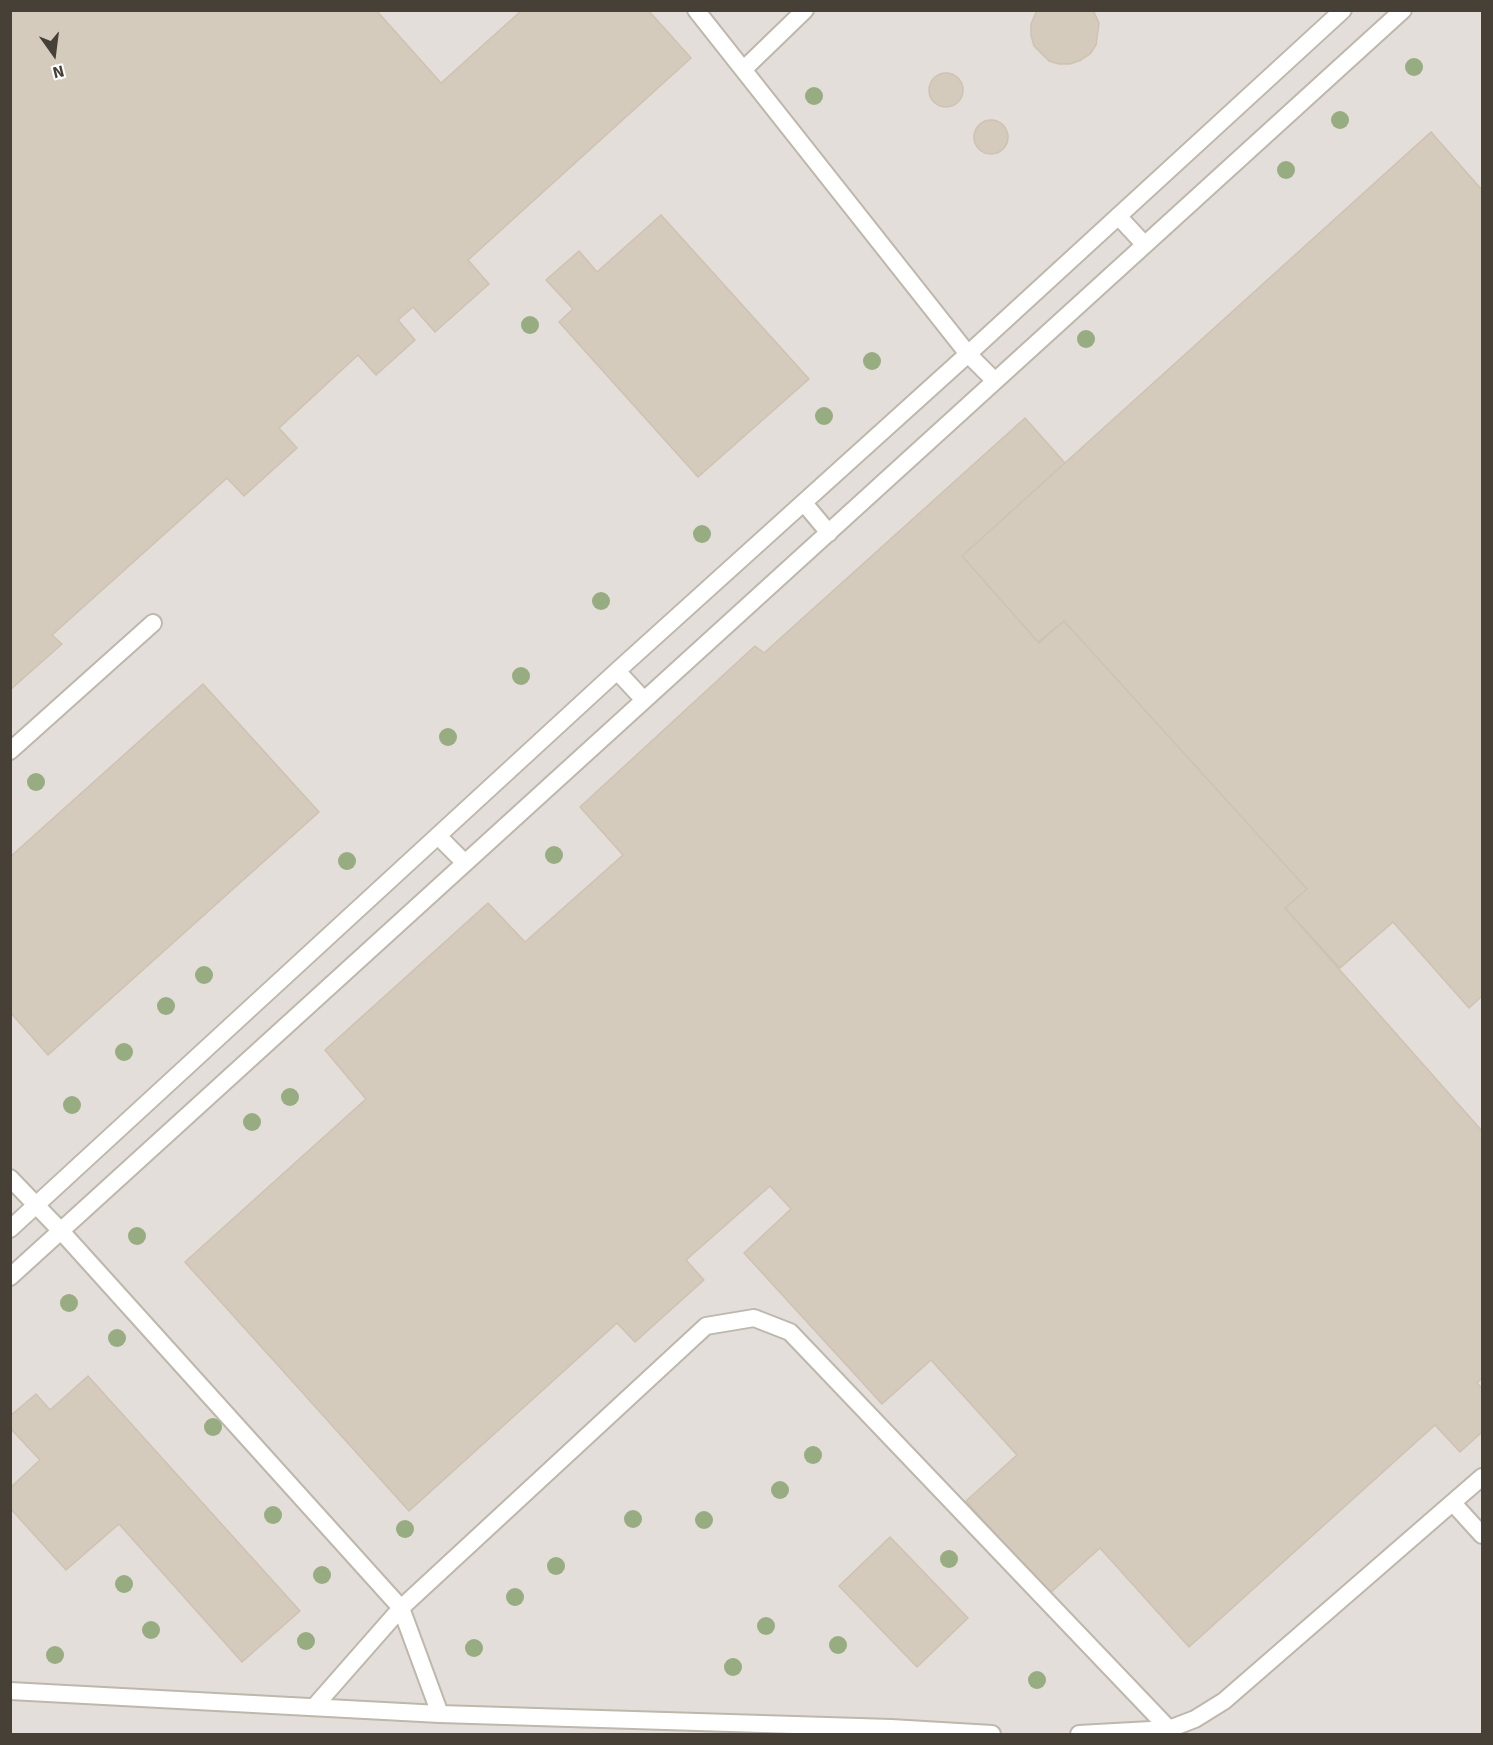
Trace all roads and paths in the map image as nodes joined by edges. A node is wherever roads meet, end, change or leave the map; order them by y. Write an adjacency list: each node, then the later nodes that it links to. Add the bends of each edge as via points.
1 (696, 10): 5 (lane)
2 (805, 10): 5 (lane)
3 (1343, 10): 6 (lane)
4 (1403, 10): 7 (lane)
5 (744, 69): 8 (lane)
6 (1118, 216): 7 (lane); 8 (lane)
7 (1145, 245): 9 (lane)
8 (969, 354): 9 (lane); 10 (lane)
9 (995, 381): 11 (lane)
10 (804, 503): 11 (lane); 13 (lane)
11 (829, 533): 14 (lane)
12 (153, 623): 15 (lane)
13 (617, 671): 14 (lane); 16 (lane)
14 (644, 700): 17 (lane)
15 (10, 752)
16 (439, 837): 17 (lane); 19 (lane)
17 (465, 863): 21 (lane)
18 (10, 1178): 19 (lane)
19 (36, 1206): 20 (lane); 21 (lane)
20 (10, 1229)
21 (62, 1231): 22 (lane); 26 (lane)
22 (10, 1277)
23 (1482, 1477): 24 (lane)
24 (1453, 1503): 25 (lane); 30 (lane, via 1224,1701)
25 (1482, 1535)
26 (401, 1608): 28 (lane); 29 (lane); 30 (lane, via 706,1326 754,1318 790,1332)
27 (10, 1690): 28 (lane)
28 (314, 1707): 29 (lane)
29 (440, 1714): 31 (lane)
30 (1169, 1729): 32 (lane)
31 (992, 1734)
32 (1079, 1734)

